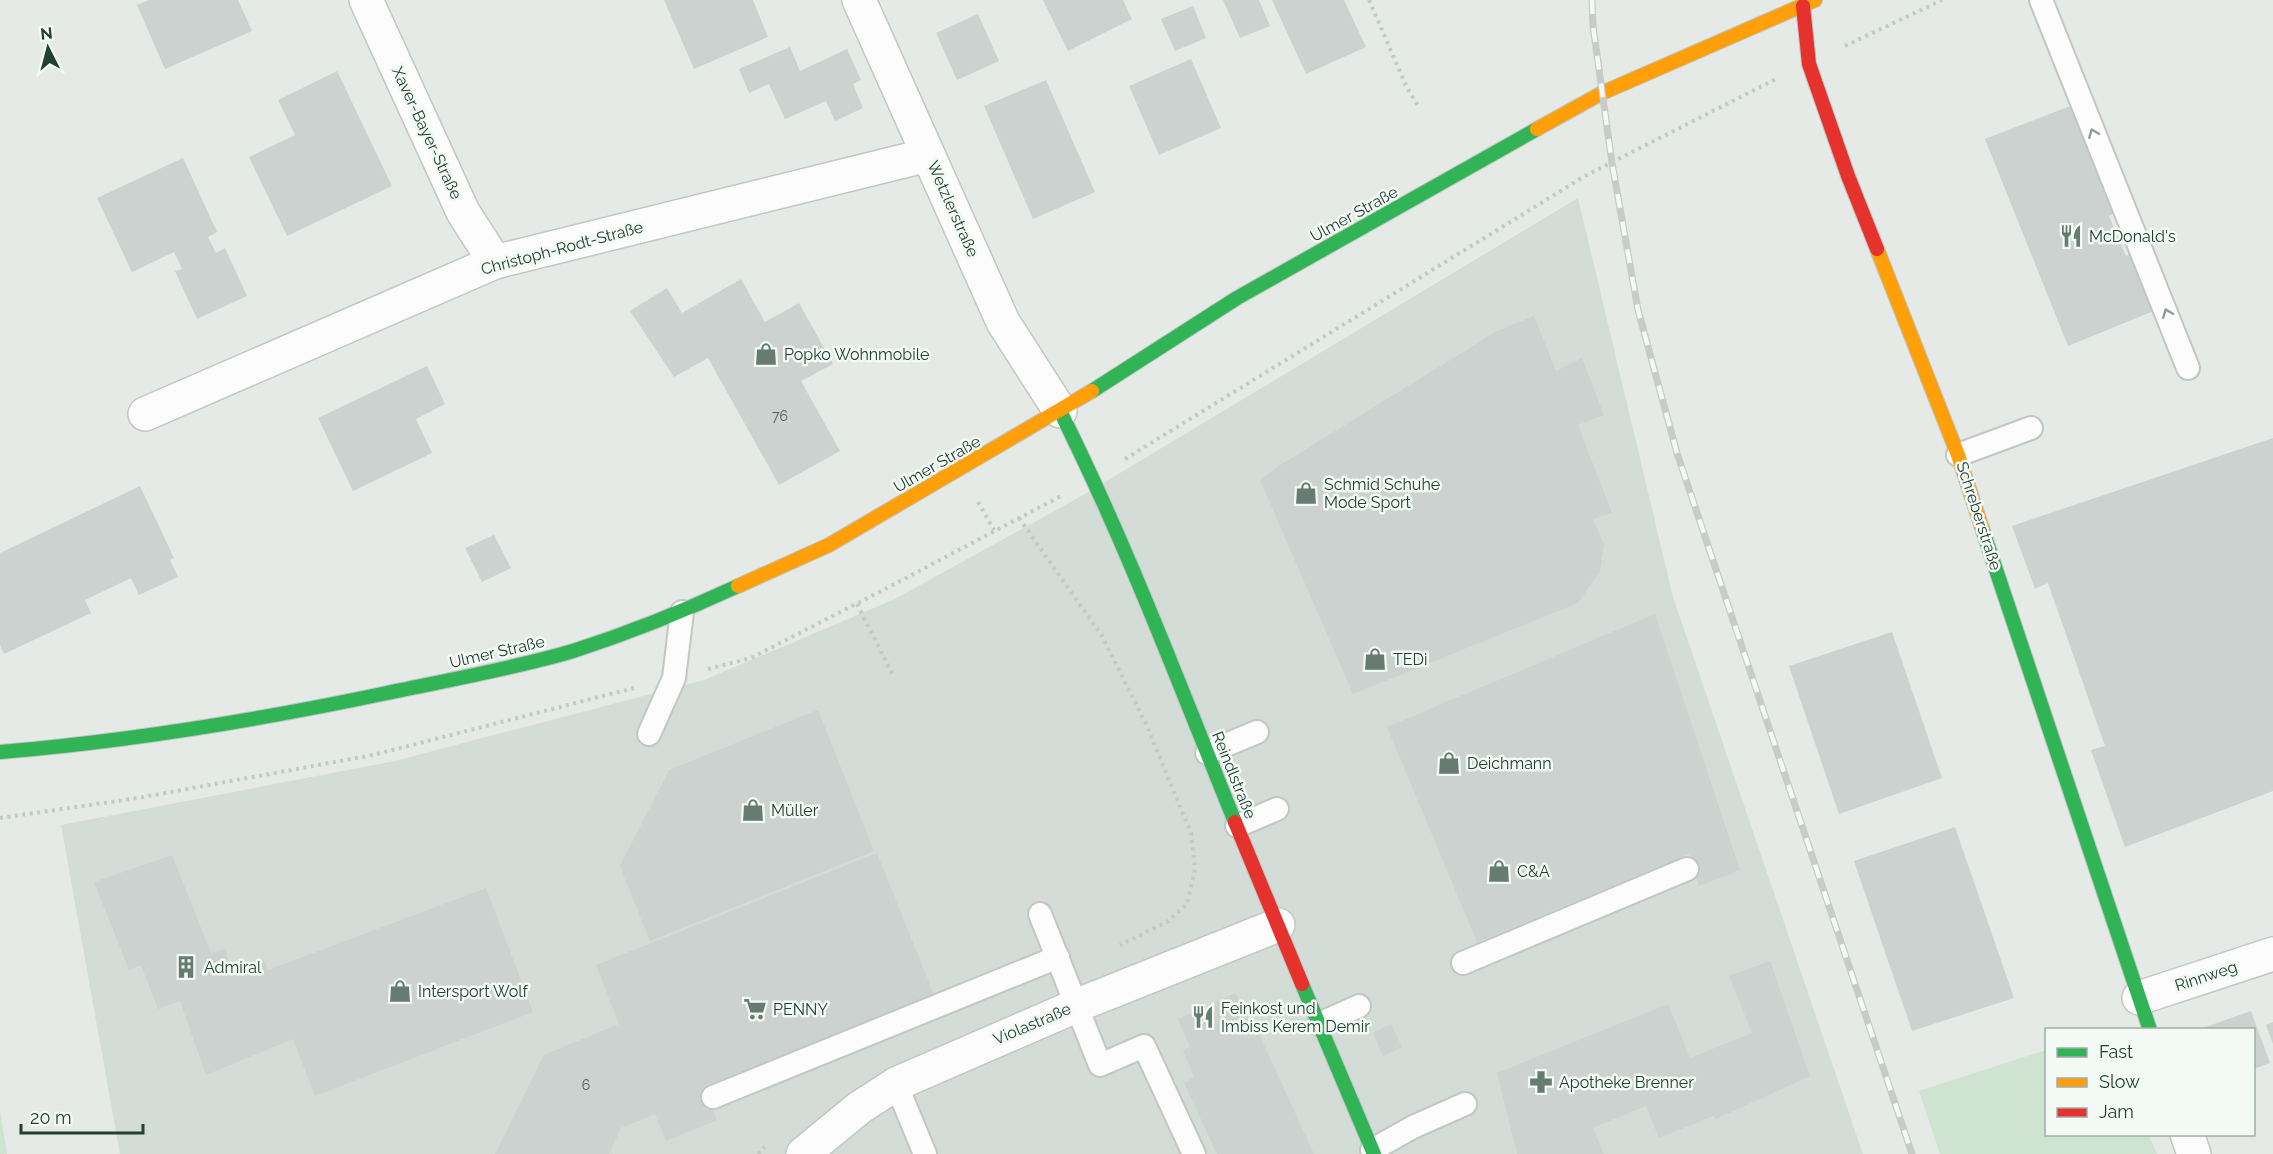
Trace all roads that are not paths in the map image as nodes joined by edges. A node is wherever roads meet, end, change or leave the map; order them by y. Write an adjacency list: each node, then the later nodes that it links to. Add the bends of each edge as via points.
1 (366, 0): 6 (street, Xaver-Bayer-Straße, via 463,212)
2 (859, 0): 5 (street, Wetzlerstraße)
3 (2040, 0): 7 (lane, one-way to 3)
4 (1809, 3): 8 (main road, Ulmer Straße, via 1602,93 1238,298); 11 (main road, Schreberstraße, via 1809,64 1848,176)
5 (928, 155): 6 (street, Christoph-Rodt-Straße); 8 (street, Wetzlerstraße, via 1004,322)
6 (495, 262): 9 (street, Christoph-Rodt-Straße)
7 (2188, 368)
8 (1060, 411): 12 (main road, Ulmer Straße, via 829,545); 16 (main road, Reindlstraße, via 1094,478)
9 (145, 414)
10 (2031, 428): 11 (lane)
11 (1958, 455): 25 (main road, Schreberstraße)
12 (682, 612): 14 (lane, via 674,678); 15 (main road, Ulmer Straße, via 572,651 285,715)
13 (1257, 732): 16 (lane)
14 (650, 734)
15 (0, 752)
16 (1207, 753): 18 (main road, Reindlstraße)
17 (1277, 809): 18 (lane)
18 (1237, 826): 21 (main road, Reindlstraße)
19 (1687, 869): 24 (lane)
20 (1040, 914): 23 (lane)
21 (1278, 925): 26 (street, Violastraße); 28 (main road, Reindlstraße)
22 (2273, 954): 25 (street, Rinnweg)
23 (1058, 957): 26 (lane); 31 (lane)
24 (1463, 963)
25 (2139, 998): 29 (main road, Schreberstraße)
26 (1078, 1005): 30 (street, Violastraße); 37 (lane, via 1100,1065 1144,1046)
27 (1359, 1006): 28 (lane)
28 (1319, 1024): 34 (main road, Reindlstraße)
29 (2150, 1028)
30 (896, 1084): 35 (street, Violastraße, via 859,1108); 36 (lane)
31 (714, 1097)
32 (1465, 1104): 34 (lane, via 1413,1127)
33 (2188, 1136): 38 (street)
34 (1373, 1152)
35 (803, 1154)
36 (925, 1154)
37 (1194, 1154)
38 (2194, 1154)

